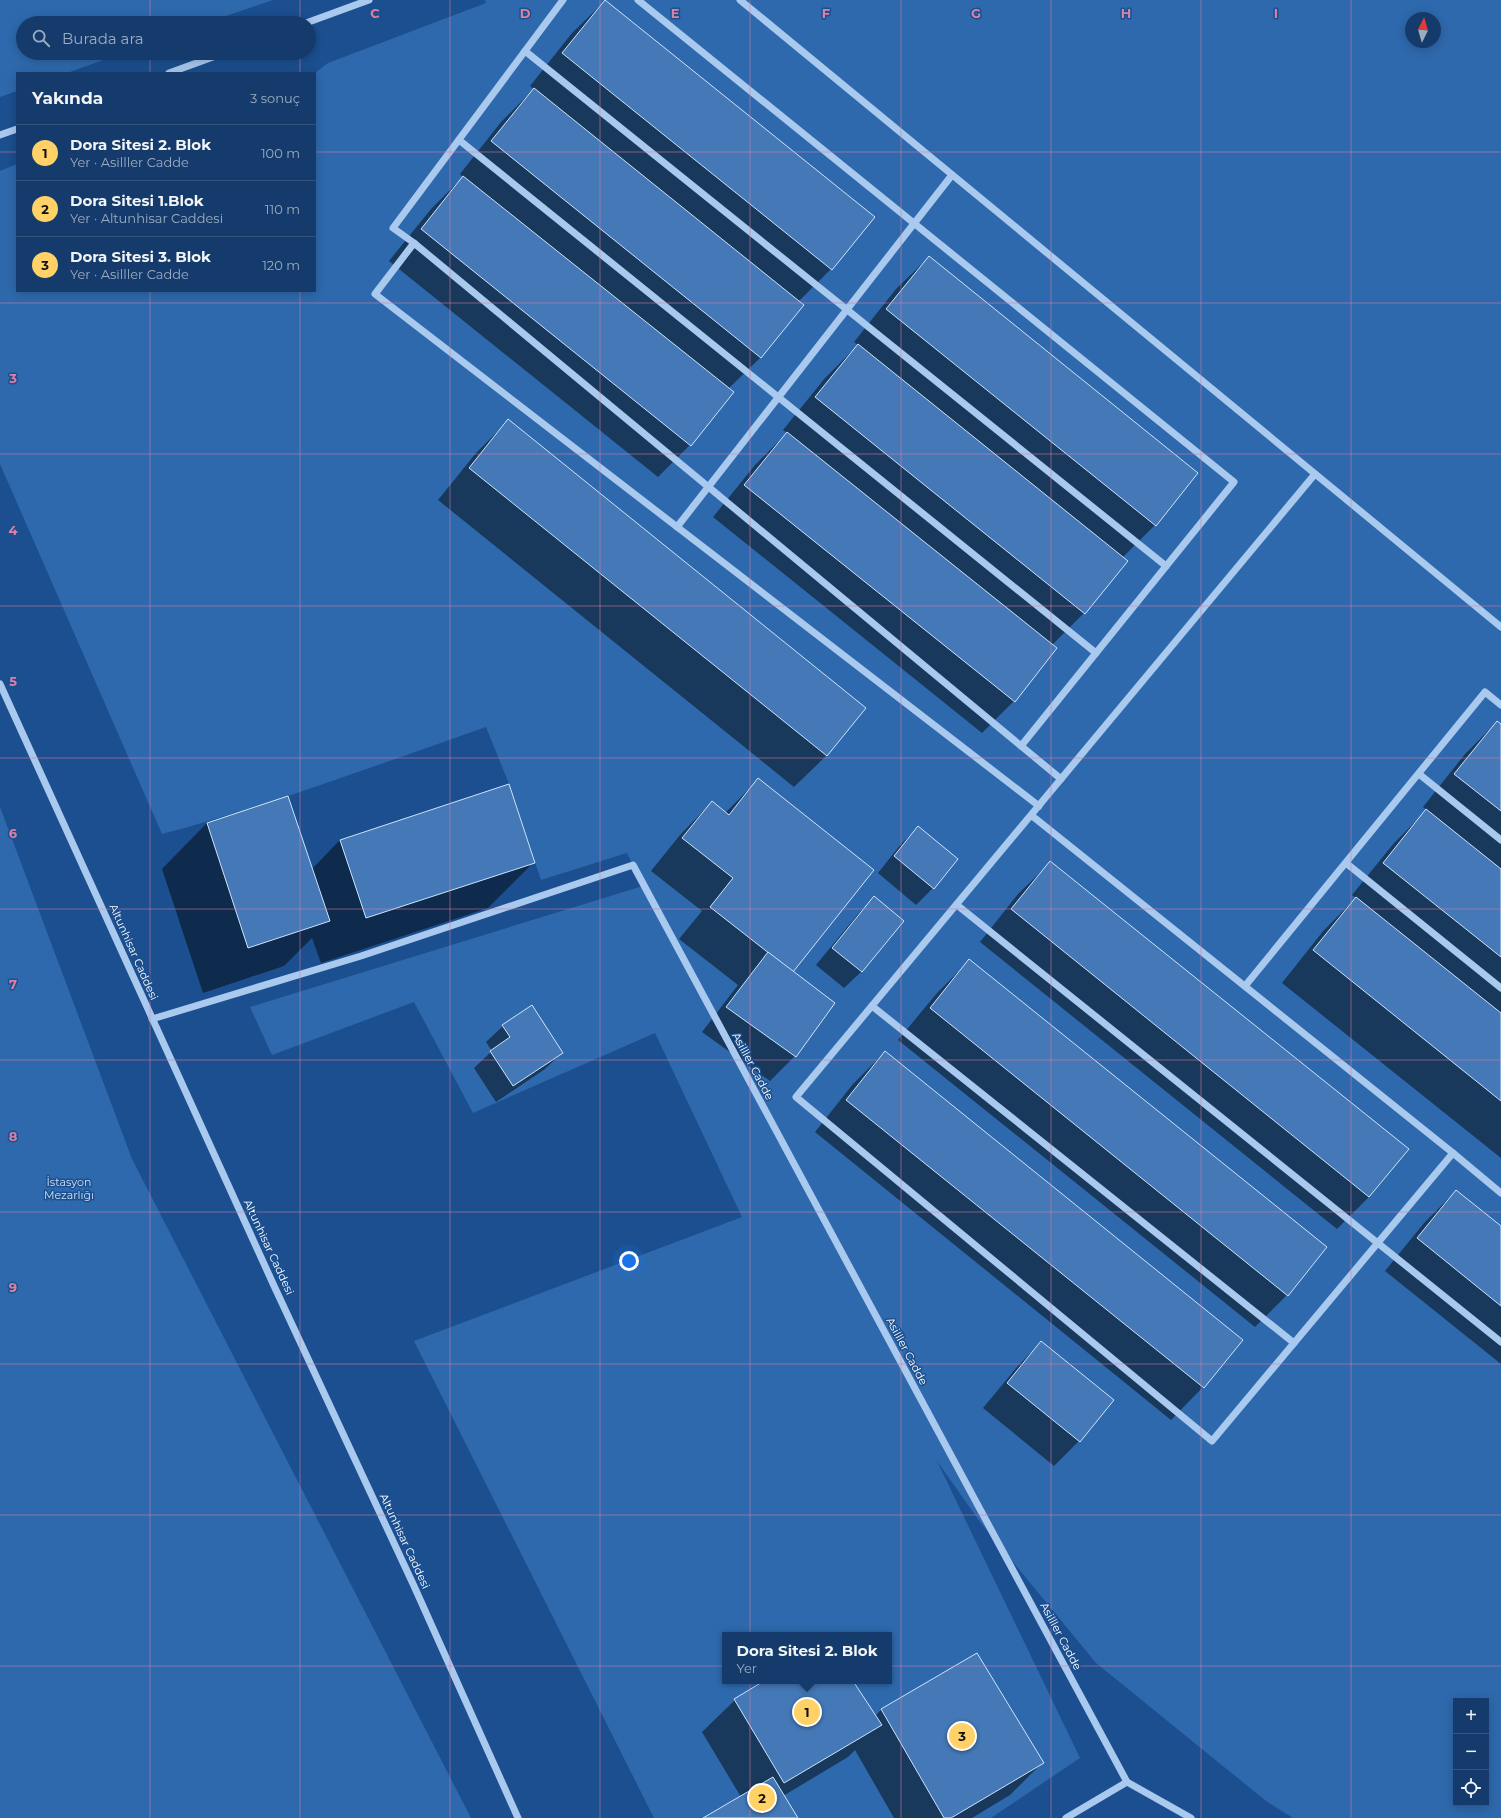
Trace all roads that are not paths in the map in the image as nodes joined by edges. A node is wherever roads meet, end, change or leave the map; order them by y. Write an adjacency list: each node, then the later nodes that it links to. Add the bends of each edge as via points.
1 (369, 0): 5 (street)
2 (563, 0): 6 (street)
3 (638, 0): 13 (street)
4 (740, 0): 12 (street)
5 (316, 19)
6 (525, 51): 11 (street); 15 (street)
7 (205, 60): 8 (street)
8 (172, 72)
9 (16, 128): 10 (street)
10 (0, 135)
11 (459, 140): 14 (street, via 393,228); 16 (street)
12 (952, 175): 13 (street); 17 (street)
13 (914, 223): 15 (street); 20 (street, via 1234,482)
14 (414, 243): 18 (street); 19 (street, via 375,294)
15 (846, 309): 16 (street); 20 (street)
16 (778, 397): 18 (street); 22 (street)
17 (1315, 474): 21 (street); 27 (street)
18 (708, 486): 19 (street); 25 (street)
19 (677, 526): 28 (street)
20 (1166, 566): 22 (street)
21 (1501, 627)
22 (1096, 653): 25 (street)
23 (0, 684): 36 (street, Altunhisar Caddesi)
24 (1501, 705): 26 (street, via 1485,692)
25 (1021, 746): 27 (street)
26 (1419, 774): 30 (street); 31 (street)
27 (1061, 779): 28 (street)
28 (1039, 806): 29 (street)
29 (1031, 815): 32 (street); 33 (street)
30 (1501, 840)
31 (1346, 862): 33 (street); 34 (street)
32 (957, 904): 35 (street); 39 (street)
33 (1245, 986): 37 (street)
34 (1501, 988)
35 (872, 1006): 41 (street); 41 (street, via 796,1097 1212,1441)
36 (152, 1019): 42 (street, Asilller Cadde, via 361,956 633,865); 43 (street, Altunhisar Caddesi, via 414,1586)
37 (1453, 1153): 38 (street); 39 (street)
38 (1501, 1193)
39 (1378, 1243): 40 (street); 41 (street)
40 (1501, 1342)
41 (1294, 1343)
42 (1127, 1782): 44 (street); 45 (street)
43 (518, 1818)
44 (1066, 1818)
45 (1192, 1818)

